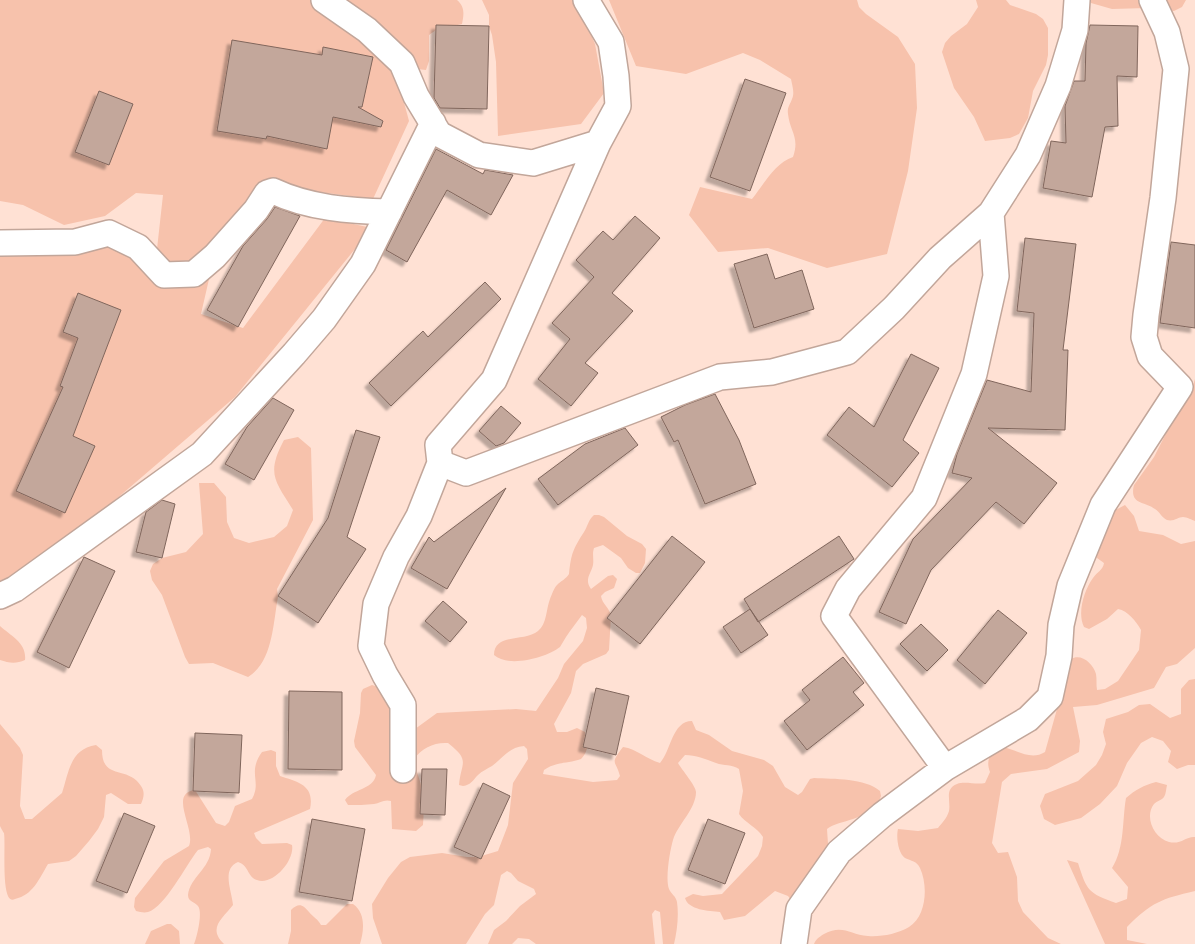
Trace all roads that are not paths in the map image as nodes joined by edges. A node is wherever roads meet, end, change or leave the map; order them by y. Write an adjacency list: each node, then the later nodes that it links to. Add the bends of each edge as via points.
1 (324, 0): 5 (street, via 367,30 402,64)
2 (586, 0): 6 (street, via 611,42 617,83 618,106)
3 (1077, 0): 8 (street, via 1075,30 1058,86 1028,155)
4 (1152, 0): 12 (street, via 1167,32 1176,69 1144,337 1150,356 1180,387 1103,505 1070,586 1050,697 1028,719)
5 (433, 123): 6 (street, via 439,134 479,155 533,163); 7 (street)
6 (598, 142): 10 (street, via 494,380 438,445)
7 (389, 212): 9 (street, via 329,207 291,199 273,191 267,193 256,210 194,274 164,275 138,247 109,233 75,242); 11 (street, via 363,264 324,319 202,454 15,589)
8 (991, 213): 10 (street, via 940,258 847,352 772,372 720,377 466,472); 12 (street, via 996,276 974,374 924,498 848,589 834,616)
9 (0, 243)
10 (440, 464): 13 (street, via 419,516 396,557 376,604 371,646 404,705)
11 (0, 596)
12 (945, 768): 14 (street, via 882,815 840,852 799,909)
13 (403, 770)
14 (794, 944)

